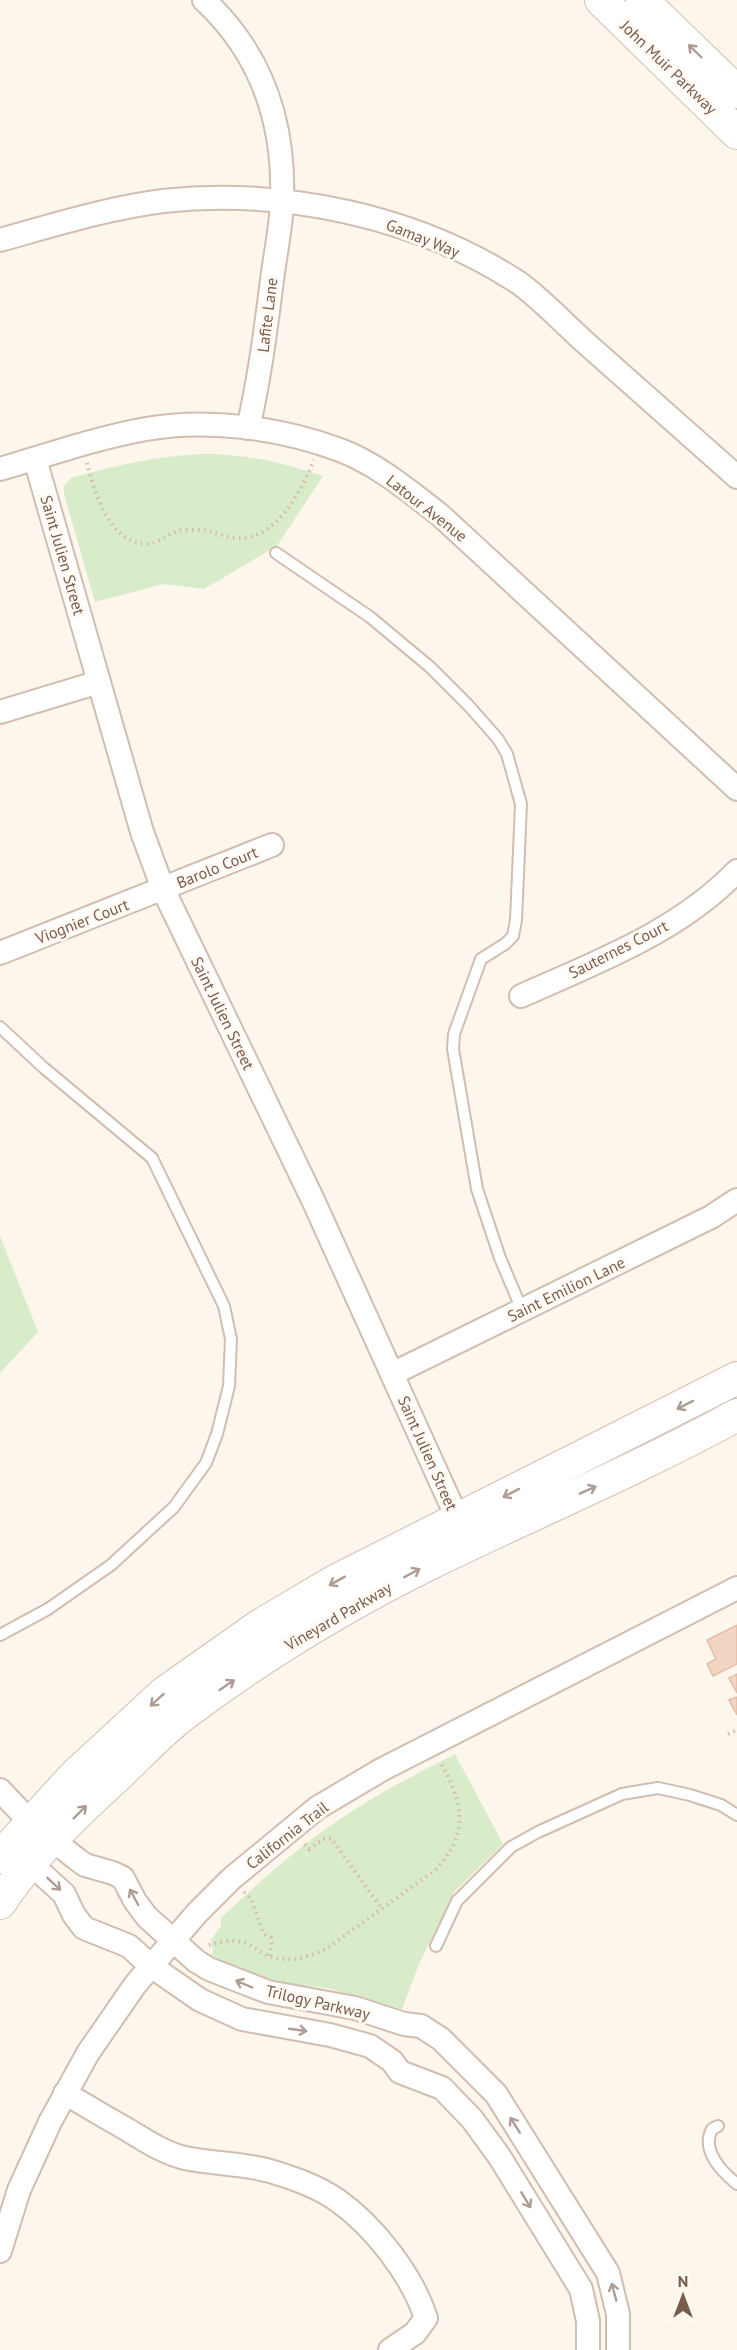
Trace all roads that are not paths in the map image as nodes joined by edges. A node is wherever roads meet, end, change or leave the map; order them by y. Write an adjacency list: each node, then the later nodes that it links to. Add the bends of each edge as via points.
1 (204, 0): 6 (street, Lafite Lane, via 246,49 270,98 278,136)
2 (601, 0): 5 (street, John Muir Parkway)
3 (642, 0): 4 (street, John Muir Parkway, one-way to 3)
4 (737, 92)
5 (737, 133)
6 (282, 202): 7 (street, Gamay Way, via 260,198 164,201 97,213); 8 (street, Lafite Lane, via 258,384); 11 (street, Gamay Way, via 403,226 517,282)
7 (0, 240)
8 (248, 428): 9 (street, Latour Avenue, via 148,429); 15 (street, Latour Avenue, via 341,450 403,486 440,515)
9 (35, 459): 10 (street, Latour Avenue); 13 (street, Saint Julien Street)
10 (0, 469)
11 (737, 477)
12 (276, 553): 23 (lane, via 370,616 430,667 469,706 507,754 521,804 513,936 481,959 454,1034 453,1050 477,1189)
13 (99, 682): 14 (street); 18 (street, Saint Julien Street, via 142,832)
14 (0, 712)
15 (737, 789)
16 (272, 845): 18 (street, Barolo Court)
17 (737, 871): 20 (street, Sauternes Court, via 659,932)
18 (163, 889): 19 (street, Viognier Court); 24 (street, Saint Julien Street)
19 (0, 953)
20 (521, 996)
21 (0, 1028): 29 (lane, via 152,1158 224,1306 231,1339 229,1386 217,1434 206,1463 174,1507 111,1565 48,1609)
22 (737, 1200): 23 (street, Saint Emilion Lane, via 711,1217)
23 (522, 1310): 24 (street, Saint Emilion Lane)
24 (392, 1374): 27 (street, Saint Julien Street)
25 (737, 1378): 27 (street, Vineyard Parkway, one-way to 27)
26 (737, 1415): 27 (street, Vineyard Parkway, one-way to 26, via 650,1462)
27 (463, 1532): 32 (street, Vineyard Parkway, via 326,1587 260,1626 193,1673 156,1701 74,1776)
28 (737, 1588): 35 (street, California Trail, via 381,1770 317,1808 231,1879)
29 (0, 1635)
30 (0, 1790): 32 (street, Trilogy Parkway)
31 (737, 1815): 36 (lane, via 721,1804 658,1788 622,1794 511,1847 457,1901)
32 (42, 1831): 33 (street, Vineyard Parkway); 35 (street, Trilogy Parkway, one-way to 32, via 147,1917 123,1878 85,1865)
33 (10, 1851): 34 (street, Vineyard Parkway, via 10,1887); 37 (street, Trilogy Parkway, one-way to 37, via 64,1894 84,1928 129,1946)
34 (0, 1903)
35 (173, 1940): 37 (street, California Trail); 38 (street, Trilogy Parkway, one-way to 35, via 421,2026 253,1987 196,1961)
36 (436, 1946)
37 (151, 1966): 39 (street, Trilogy Parkway, one-way to 39, via 200,2000 242,2019 370,2046 392,2061 400,2072); 40 (street, California Trail, via 124,2000)
38 (450, 2048): 39 (street, via 441,2070); 46 (street, Trilogy Parkway, one-way to 38, via 618,2314 608,2273 496,2094)
39 (422, 2081): 45 (street, Trilogy Parkway, one-way to 45, via 442,2088 499,2156 580,2289 588,2321)
40 (64, 2093): 43 (street, California Trail, via 19,2190); 44 (street, via 161,2150 185,2158 268,2170 336,2199 370,2229 419,2297 426,2318 414,2333)
41 (718, 2126): 42 (lane, via 710,2133 712,2155 723,2173)
42 (737, 2184)
43 (0, 2251)
44 (390, 2350)
45 (588, 2350)
46 (618, 2350)

